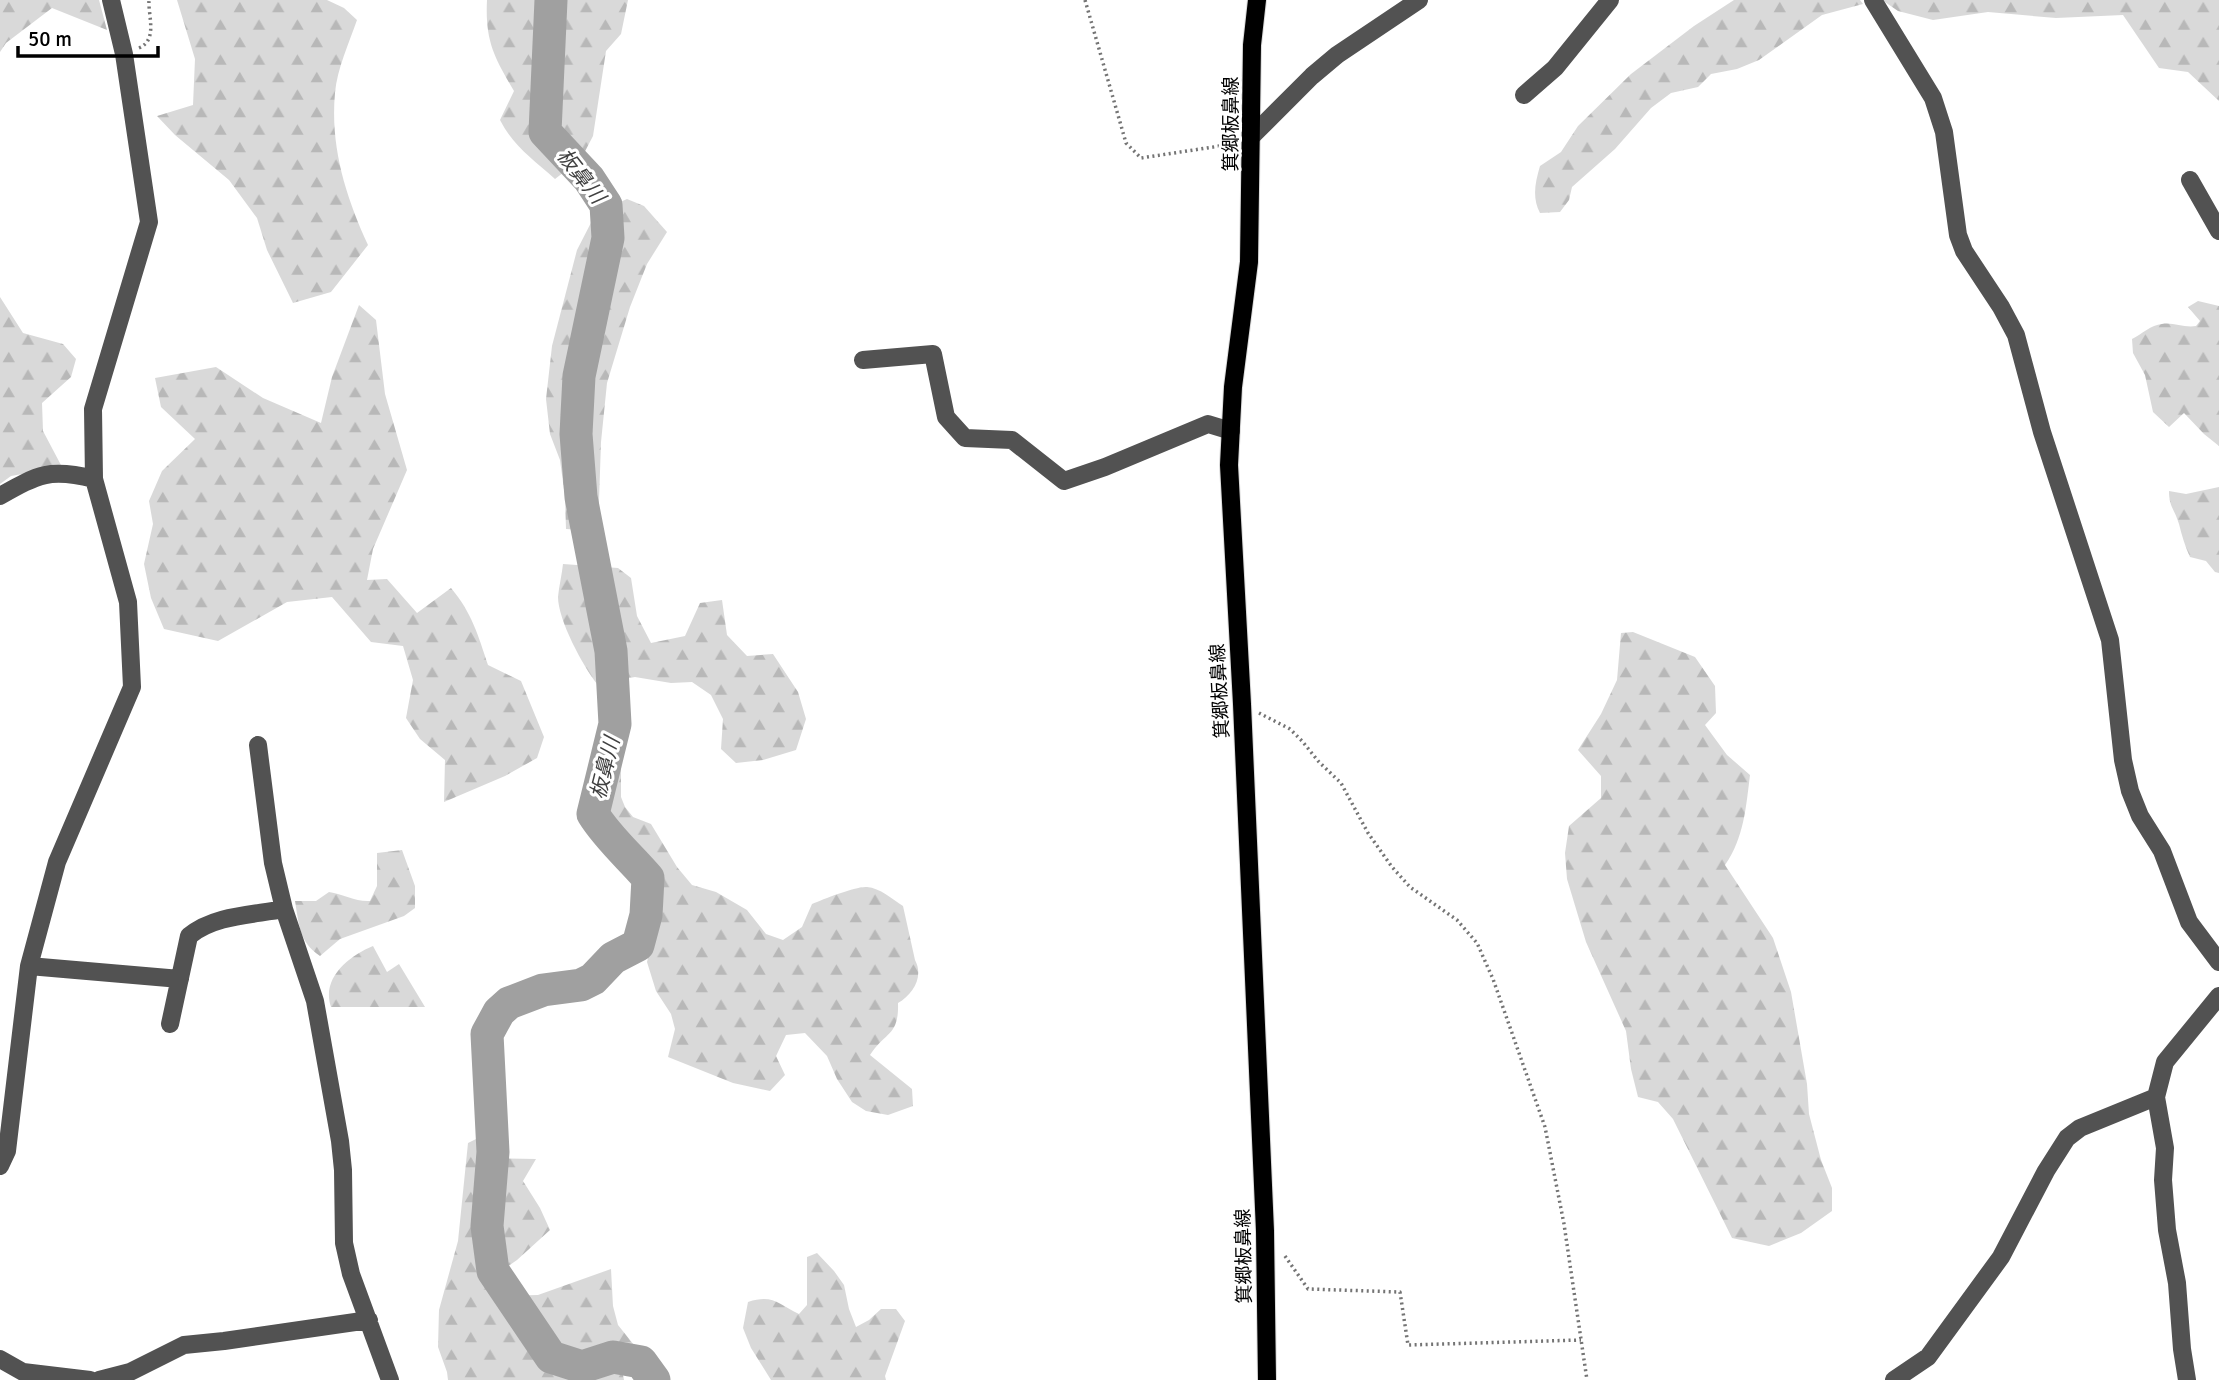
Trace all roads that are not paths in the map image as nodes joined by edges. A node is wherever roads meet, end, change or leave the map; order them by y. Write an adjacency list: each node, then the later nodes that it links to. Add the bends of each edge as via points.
1 (111, 0): 12 (street, via 124,54 149,222 93,409)
2 (1257, 0): 7 (main road, 箕郷板鼻線)
3 (1419, 0): 7 (street, via 1312,76)
4 (1610, 0): 6 (street, via 1555,68)
5 (1873, 0): 16 (street, via 1933,99 1944,132 1958,235 2016,335 2042,432 2110,640 2130,791 2162,851 2189,922)
6 (1524, 94)
7 (1252, 138): 11 (main road, 箕郷板鼻線, via 1250,262)
8 (2190, 180): 9 (street)
9 (2219, 230)
10 (863, 360): 11 (street, via 933,354 946,416 965,439 1012,440 1064,481 1208,424)
11 (1231, 431): 29 (main road, 箕郷板鼻線, via 1228,466 1242,704)
12 (94, 479): 13 (street, via 69,472 38,475); 17 (street, via 128,602 132,687 57,862)
13 (0, 496)
14 (258, 745): 15 (street, via 273,863)
15 (284, 909): 18 (street, via 200,926 189,936); 23 (street, via 315,1001 340,1141 344,1242)
16 (2219, 962)
17 (29, 966): 18 (street); 22 (street, via 6,1151)
18 (180, 979): 20 (street)
19 (2219, 996): 21 (street, via 2165,1062)
20 (170, 1024)
21 (2156, 1097): 30 (street, via 2080,1128 2067,1138 2001,1257 1927,1357); 31 (street)
22 (0, 1166)
23 (369, 1320): 27 (street, via 184,1345 130,1372); 28 (street)
24 (0, 1359): 25 (street)
25 (22, 1376): 26 (street)
26 (89, 1380)
27 (99, 1380)
28 (390, 1380)
29 (1267, 1380)
30 (1894, 1380)
31 (2188, 1380)

